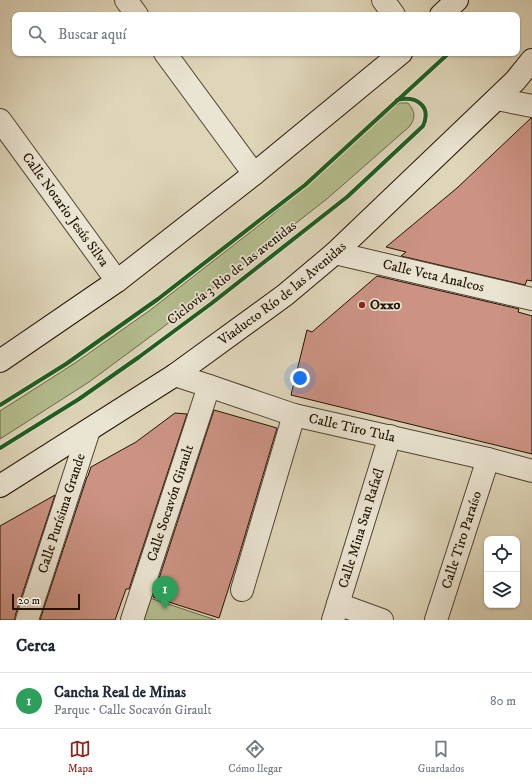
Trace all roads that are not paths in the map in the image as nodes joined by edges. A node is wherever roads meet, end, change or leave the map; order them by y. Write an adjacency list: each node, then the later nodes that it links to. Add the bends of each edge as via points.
1 (126, 0): 5 (street)
2 (383, 0): 6 (street)
3 (451, 0): 7 (street)
4 (458, 0): 8 (street)
5 (135, 12)
6 (392, 12)
7 (442, 12)
8 (444, 12)
9 (167, 56): 17 (street)
10 (397, 56): 17 (street)
11 (532, 60): 13 (street, Viaducto Río de las Avenidas)
12 (532, 68): 13 (street)
13 (515, 81): 14 (street, Viaducto Río de las Avenidas)
14 (497, 99): 15 (street); 18 (street, Viaducto Río de las Avenidas)
15 (532, 106)
16 (0, 120): 19 (street, Calle Notario Jesús Silva)
17 (254, 174): 19 (street)
18 (335, 254): 20 (street, Calle Veta Analcos); 22 (street, Viaducto Río de las Avenidas, via 285,295)
19 (117, 281): 21 (street)
20 (532, 299)
21 (0, 360)
22 (175, 376): 23 (street, Calle Tiro Tula); 25 (street, Viaducto Río de las Avenidas)
23 (209, 386): 24 (street, Calle Tiro Tula); 33 (street, Calle Socavón Girault)
24 (294, 415): 26 (street, Calle Tiro Tula); 30 (street)
25 (88, 430): 29 (street, Viaducto Río de las Avenidas); 32 (street, Calle Purísima Grande)
26 (390, 436): 27 (street, Calle Tiro Tula); 31 (street, Calle Mina San Rafaél)
27 (488, 460): 28 (street, Calle Tiro Tula); 35 (street, Calle Tiro Paraíso)
28 (532, 471)
29 (0, 486)
30 (242, 590)
31 (336, 612): 34 (street)
32 (27, 620)
33 (132, 620)
34 (382, 620)
35 (436, 620)

